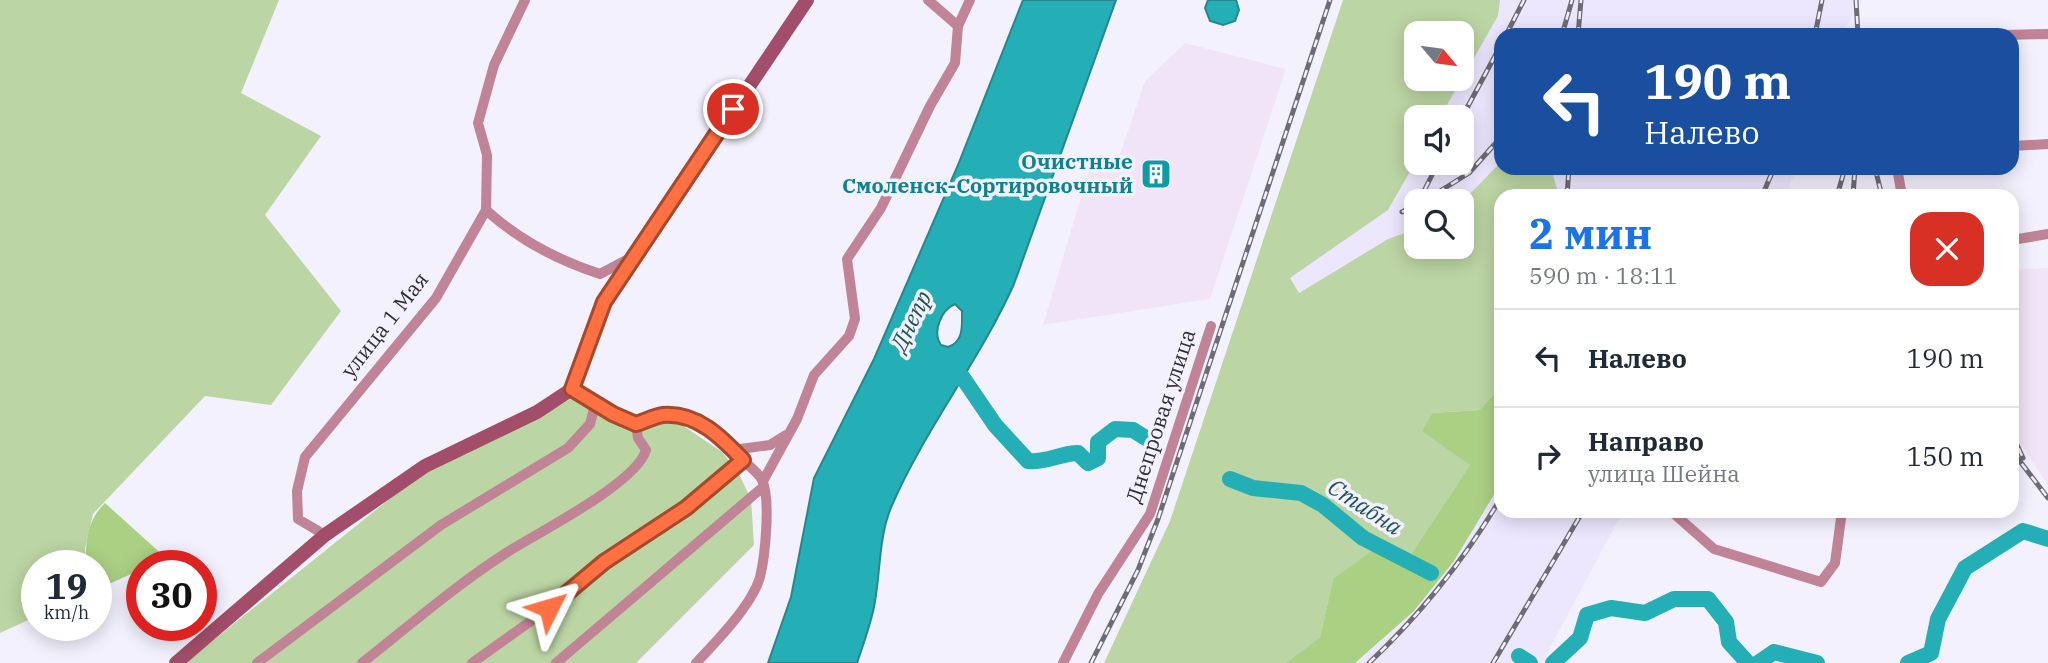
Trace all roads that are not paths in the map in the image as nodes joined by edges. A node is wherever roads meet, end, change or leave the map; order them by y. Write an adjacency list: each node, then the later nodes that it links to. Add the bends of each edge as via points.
1 (525, 0): 10 (street, улица 1 Мая, via 494,65 478,122 487,155)
2 (807, 0): 13 (street)
3 (928, 0): 5 (street)
4 (970, 0): 5 (street)
5 (958, 26): 18 (street, via 956,63 881,208 847,259 855,318 849,336 814,375)
6 (2048, 34): 7 (street)
7 (2019, 35)
8 (2048, 144): 9 (street)
9 (2019, 146)
10 (486, 210): 13 (street, via 511,232 561,261 600,274); 24 (street, улица 1 Мая, via 436,298 305,457 297,491 298,519)
11 (2048, 234): 12 (street)
12 (2019, 239)
13 (632, 257): 15 (street, via 604,302)
14 (1211, 326): 31 (street, Днепровая улица, via 1150,514 1098,594)
15 (572, 389): 16 (street); 24 (street, via 537,412 425,466)
16 (596, 401): 17 (street); 26 (street, via 590,424 568,448 441,525)
17 (636, 424): 19 (street, via 664,415 702,423); 27 (street, via 646,450 643,460 626,476 506,553)
18 (788, 433): 19 (street, via 770,445); 21 (street)
19 (733, 450): 20 (street)
20 (743, 460): 21 (street); 28 (street, via 686,508 604,562)
21 (763, 484): 29 (street); 30 (street, via 767,541 759,580 718,640)
22 (1679, 518): 23 (street, via 1714,549 1821,582 1835,564)
23 (1841, 518)
24 (325, 535): 25 (street)
25 (176, 663)
26 (257, 663)
27 (362, 663)
28 (472, 663)
29 (556, 663)
30 (696, 663)
31 (1063, 663)

